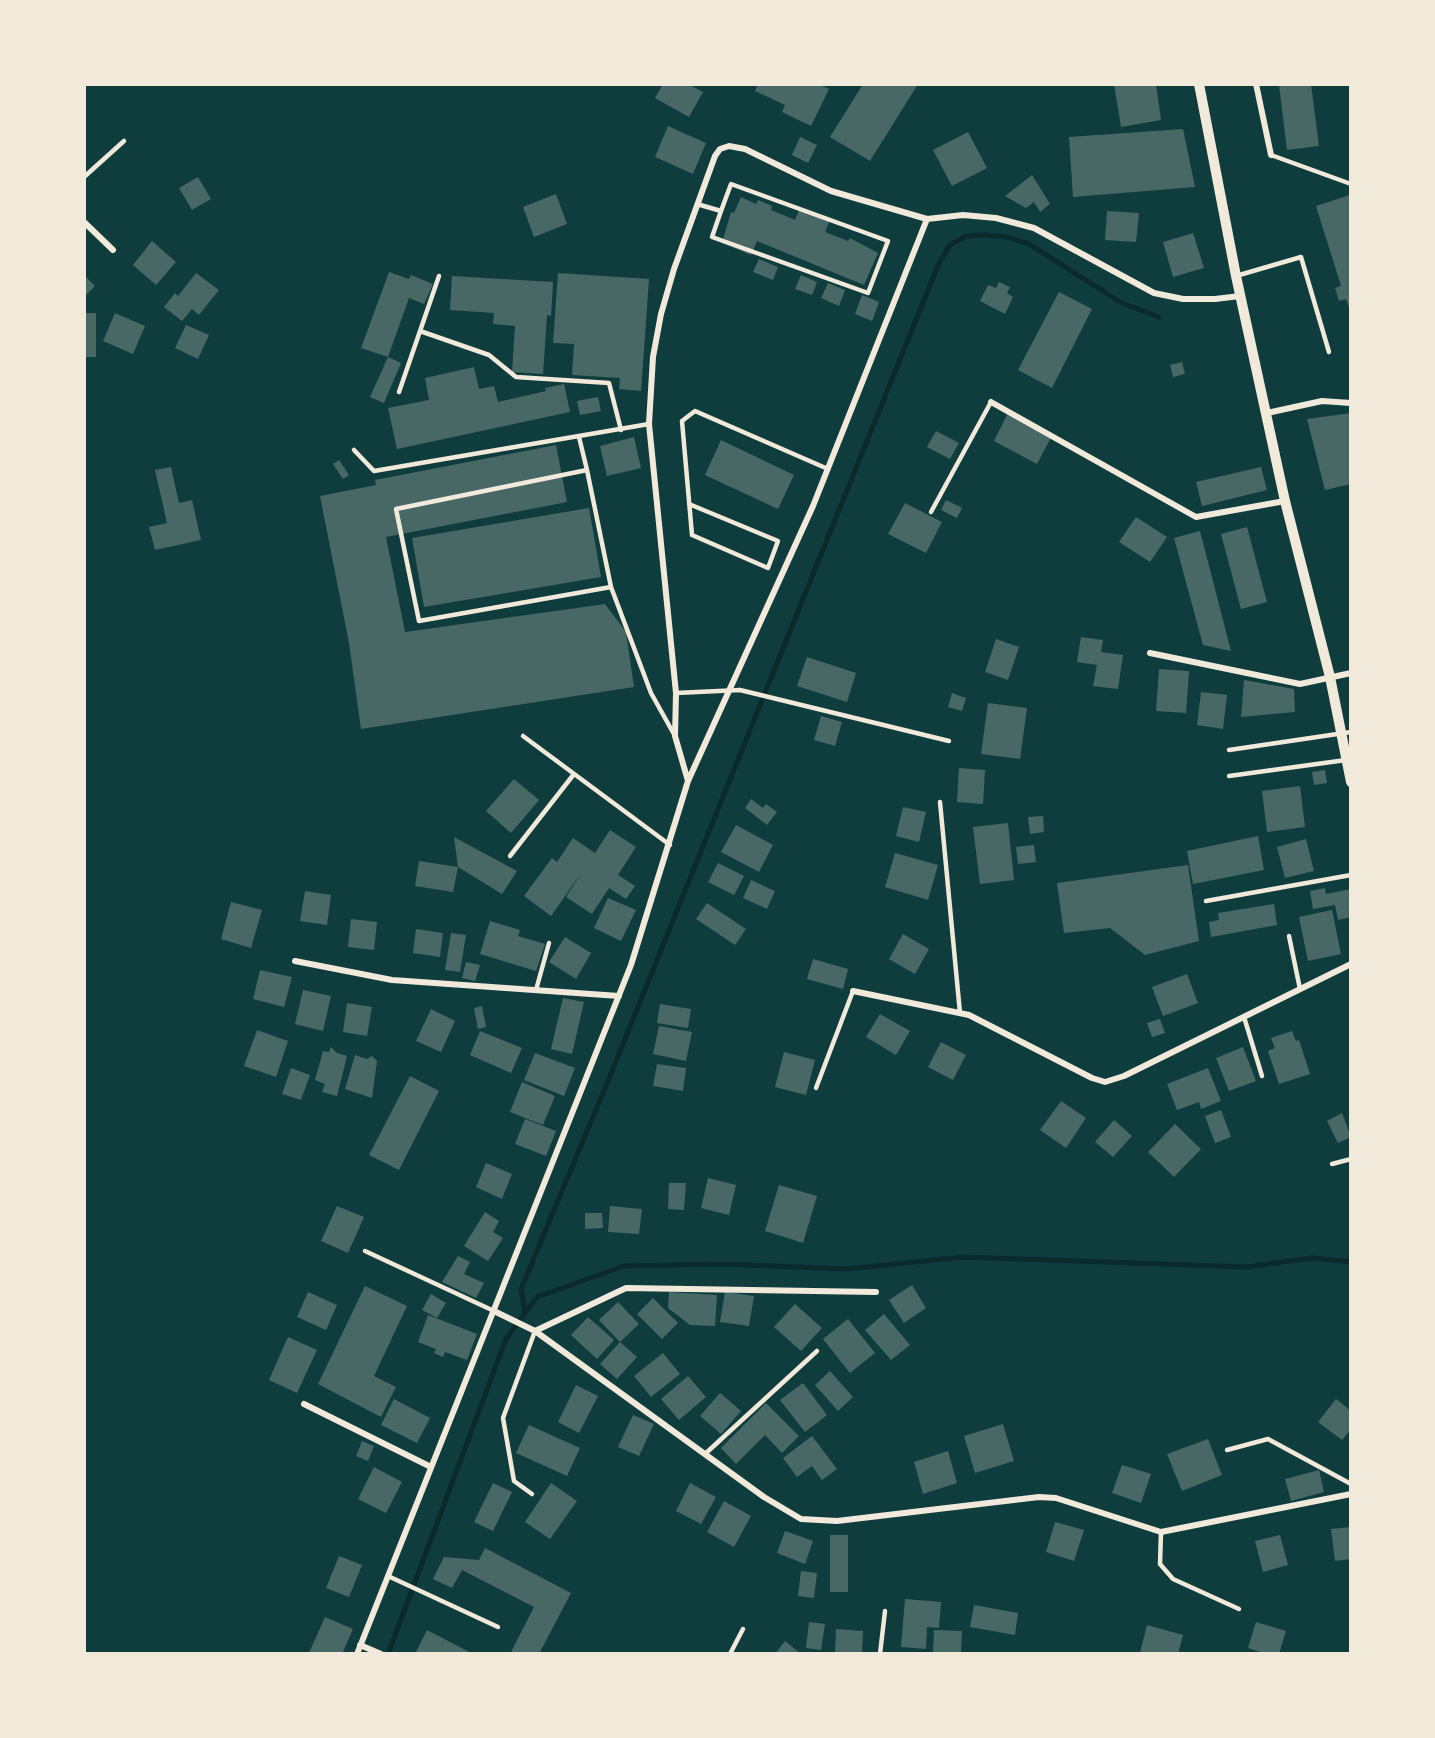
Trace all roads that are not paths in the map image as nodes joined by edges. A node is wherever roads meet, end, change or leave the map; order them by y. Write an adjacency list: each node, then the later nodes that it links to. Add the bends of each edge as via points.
1 (1199, 84): 13 (street)
2 (1256, 84): 4 (street)
3 (124, 141): 5 (lane)
4 (1271, 155): 6 (lane)
5 (84, 177)
6 (1351, 184)
7 (697, 204): 8 (lane); 9 (street, via 715,156 729,146 745,149 831,192); 21 (street, via 661,314 653,357)
8 (721, 211): 8 (lane, via 731,184 888,241 868,293 712,237)
9 (927, 219): 14 (street, via 963,215 1034,228 1154,293 1183,299); 25 (street)
10 (84, 222): 11 (street)
11 (113, 250)
12 (439, 276): 15 (lane)
13 (1236, 276): 14 (street); 16 (lane, via 1301,257)
14 (1240, 296): 20 (street)
15 (420, 331): 17 (lane); 22 (lane, via 489,355 516,377 609,383)
16 (1329, 352)
17 (399, 392)
18 (991, 402): 27 (street, via 1196,517); 29 (lane)
19 (1351, 403): 20 (street, via 1322,401)
20 (1267, 413): 27 (street)
21 (649, 424): 22 (lane); 35 (street)
22 (621, 429): 23 (lane)
23 (579, 437): 24 (lane, via 374,471); 26 (lane)
24 (354, 450)
25 (828, 469): 28 (lane, via 695,411 682,421); 34 (street, via 748,653)
26 (587, 470): 30 (lane); 30 (lane, via 396,509 419,621)
27 (1285, 501): 33 (street)
28 (689, 504): 28 (lane, via 692,535 768,568 778,541)
29 (931, 512)
30 (611, 587): 38 (lane, via 651,693)
31 (1150, 653): 33 (street, via 1300,684)
32 (1351, 673): 33 (street)
33 (1330, 677): 36 (street)
34 (727, 691): 35 (lane); 39 (lane, via 776,697); 44 (street)
35 (676, 693): 38 (street)
36 (1346, 733): 40 (lane); 41 (street)
37 (523, 736): 42 (lane)
38 (675, 736): 44 (street)
39 (949, 741)
40 (1229, 750)
41 (1346, 760): 43 (lane); 45 (street)
42 (574, 774): 47 (lane); 48 (lane)
43 (1229, 776)
44 (688, 781): 47 (street)
45 (1351, 782)
46 (940, 802): 59 (lane)
47 (670, 845): 58 (street)
48 (510, 856)
49 (1351, 875): 50 (lane)
50 (1206, 901)
51 (1288, 936): 55 (lane)
52 (549, 943): 56 (lane)
53 (295, 961): 56 (street, via 392,980)
54 (1351, 964): 55 (street)
55 (1300, 989): 60 (street)
56 (536, 990): 58 (street)
57 (853, 992): 59 (street); 62 (lane)
58 (618, 996): 67 (street)
59 (960, 1013): 60 (street, via 1106,1082)
60 (1244, 1017): 61 (lane)
61 (1262, 1076)
62 (816, 1088)
63 (1351, 1159): 64 (lane)
64 (1332, 1164)
65 (365, 1251): 67 (lane)
66 (876, 1292): 68 (street, via 626,1288)
67 (494, 1311): 68 (street); 73 (street)
68 (533, 1330): 72 (street); 75 (lane, via 503,1418 514,1481)
69 (817, 1351): 72 (lane)
70 (304, 1404): 73 (street)
71 (1227, 1450): 74 (lane, via 1268,1438)
72 (705, 1454): 77 (street, via 801,1519 837,1521 1039,1497 1056,1498)
73 (431, 1467): 78 (street)
74 (1351, 1484)
75 (532, 1494)
76 (1351, 1494): 77 (street)
77 (1161, 1532): 79 (lane, via 1160,1564 1173,1579)
78 (388, 1576): 81 (lane); 83 (street)
79 (1239, 1609)
80 (885, 1611): 87 (lane)
81 (498, 1627)
82 (743, 1629): 86 (lane)
83 (360, 1645): 84 (street); 85 (street)
84 (357, 1654)
85 (381, 1654)
86 (730, 1654)
87 (880, 1654)

